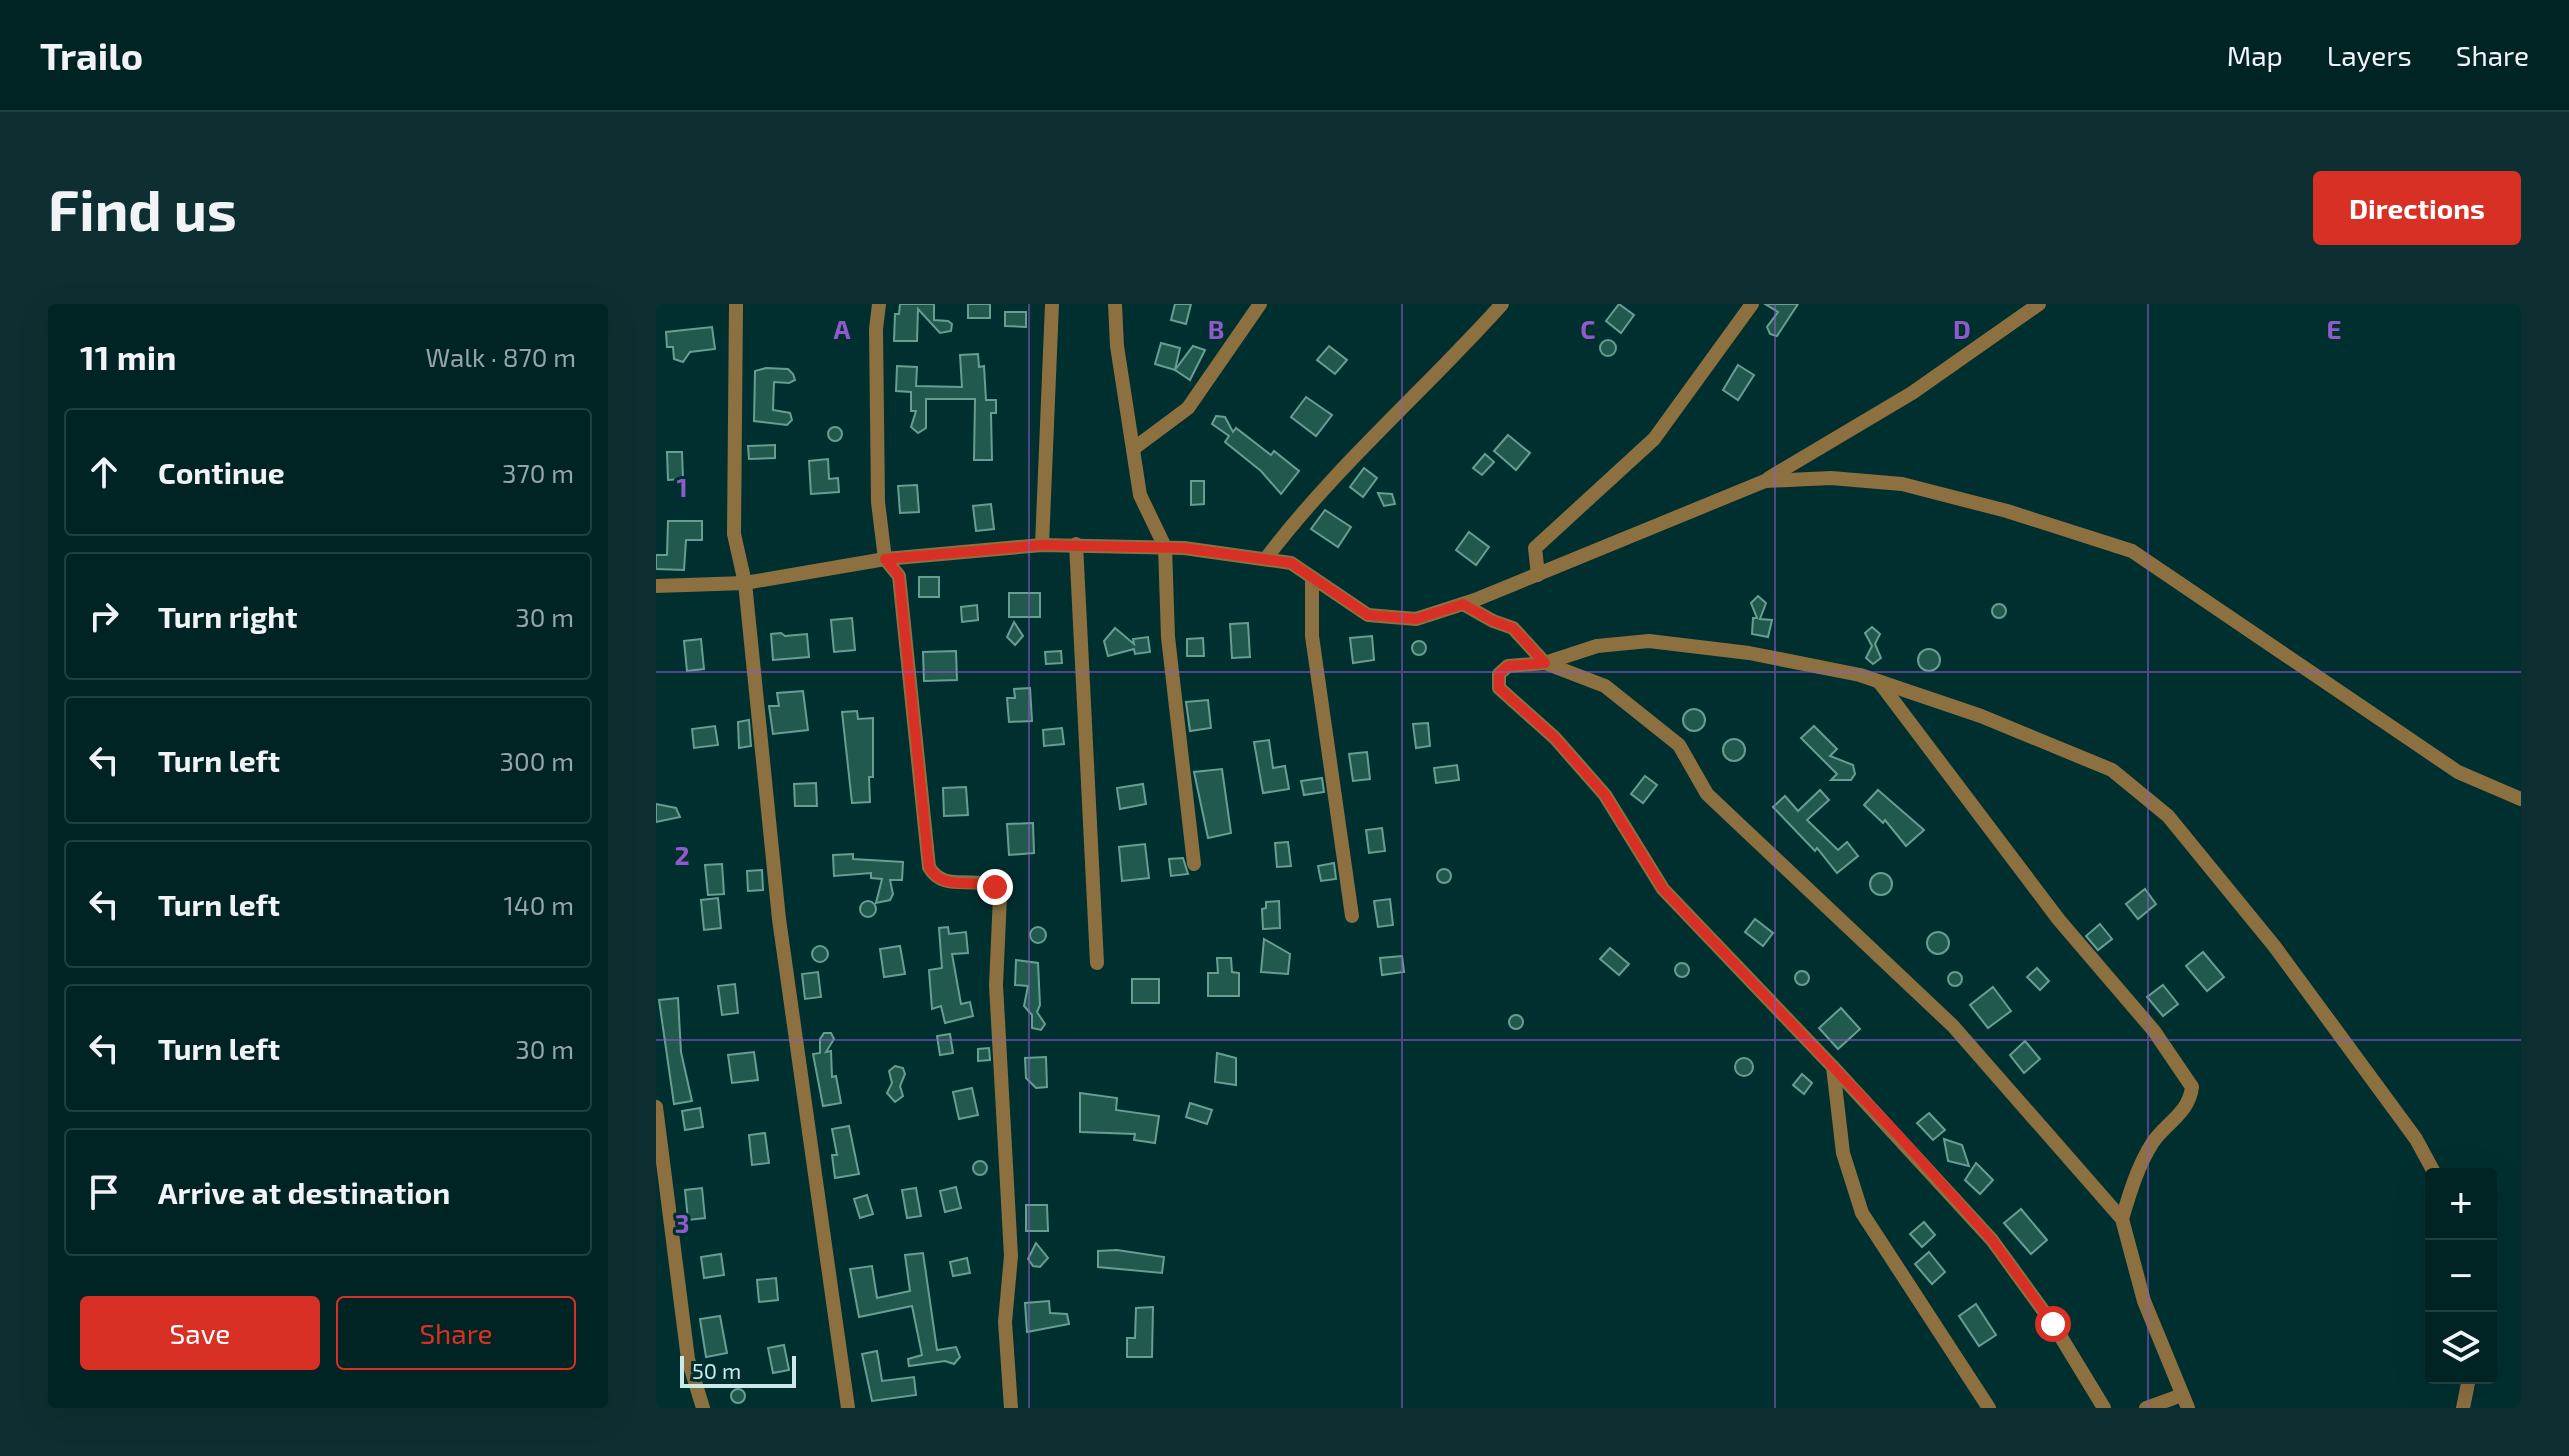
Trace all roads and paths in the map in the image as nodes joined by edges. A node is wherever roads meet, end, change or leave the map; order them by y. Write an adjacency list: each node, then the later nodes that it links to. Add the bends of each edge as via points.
1 (736, 304): 18 (street, via 734,534)
2 (879, 304): 15 (street, via 876,445)
3 (1052, 304): 12 (street)
4 (1115, 304): 9 (street)
5 (1260, 304): 9 (street, via 1188,408)
6 (1502, 304): 14 (street, via 1305,508)
7 (1752, 304): 16 (street, via 1654,439 1535,548)
8 (2039, 304): 10 (street, via 1912,393)
9 (1133, 449): 13 (street, via 1140,495)
10 (1765, 481): 16 (street); 23 (street, via 1831,478 1902,484 2132,551 2458,772)
11 (1076, 544): 12 (street); 13 (street); 26 (street)
12 (1042, 545): 15 (street)
13 (1165, 547): 14 (street); 24 (street, via 1170,665)
14 (1267, 557): 17 (street, via 1291,563)
15 (885, 559): 18 (street); 35 (street, via 899,576 929,867 945,883 984,882 1000,896 996,985 1011,1256 1005,1322)
16 (1538, 575): 20 (street)
17 (1312, 579): 20 (street, via 1368,615 1416,619); 25 (street, via 1312,636)
18 (745, 583): 19 (street); 34 (street, via 779,919)
19 (656, 586)
20 (1463, 604): 21 (street, via 1513,628)
21 (1545, 663): 22 (street, via 1597,646 1649,641 1749,653); 27 (street, via 1508,666 1499,674 1499,688 1555,738 1605,795 1663,889); 30 (street, via 1605,686 1679,745 1707,794 1953,1026)
22 (1880, 682): 29 (street, via 1981,716 2112,770 2168,816 2330,1018); 30 (street, via 2059,920 2154,1031 2192,1087 2190,1102 2154,1141)
23 (2521, 799)
24 (1194, 864)
25 (1352, 916)
26 (1097, 963)
27 (1833, 1067): 36 (street, via 1843,1153 1862,1213); 37 (street, via 1992,1240 2053,1324)
28 (656, 1107): 33 (street, via 688,1359)
29 (2432, 1168)
30 (2122, 1219): 32 (street, via 2144,1301)
31 (2468, 1384): 39 (street)
32 (2185, 1402): 38 (street)
33 (703, 1408)
34 (848, 1408)
35 (1011, 1408)
36 (1989, 1408)
37 (2104, 1408)
38 (2146, 1408)
39 (2463, 1408)

